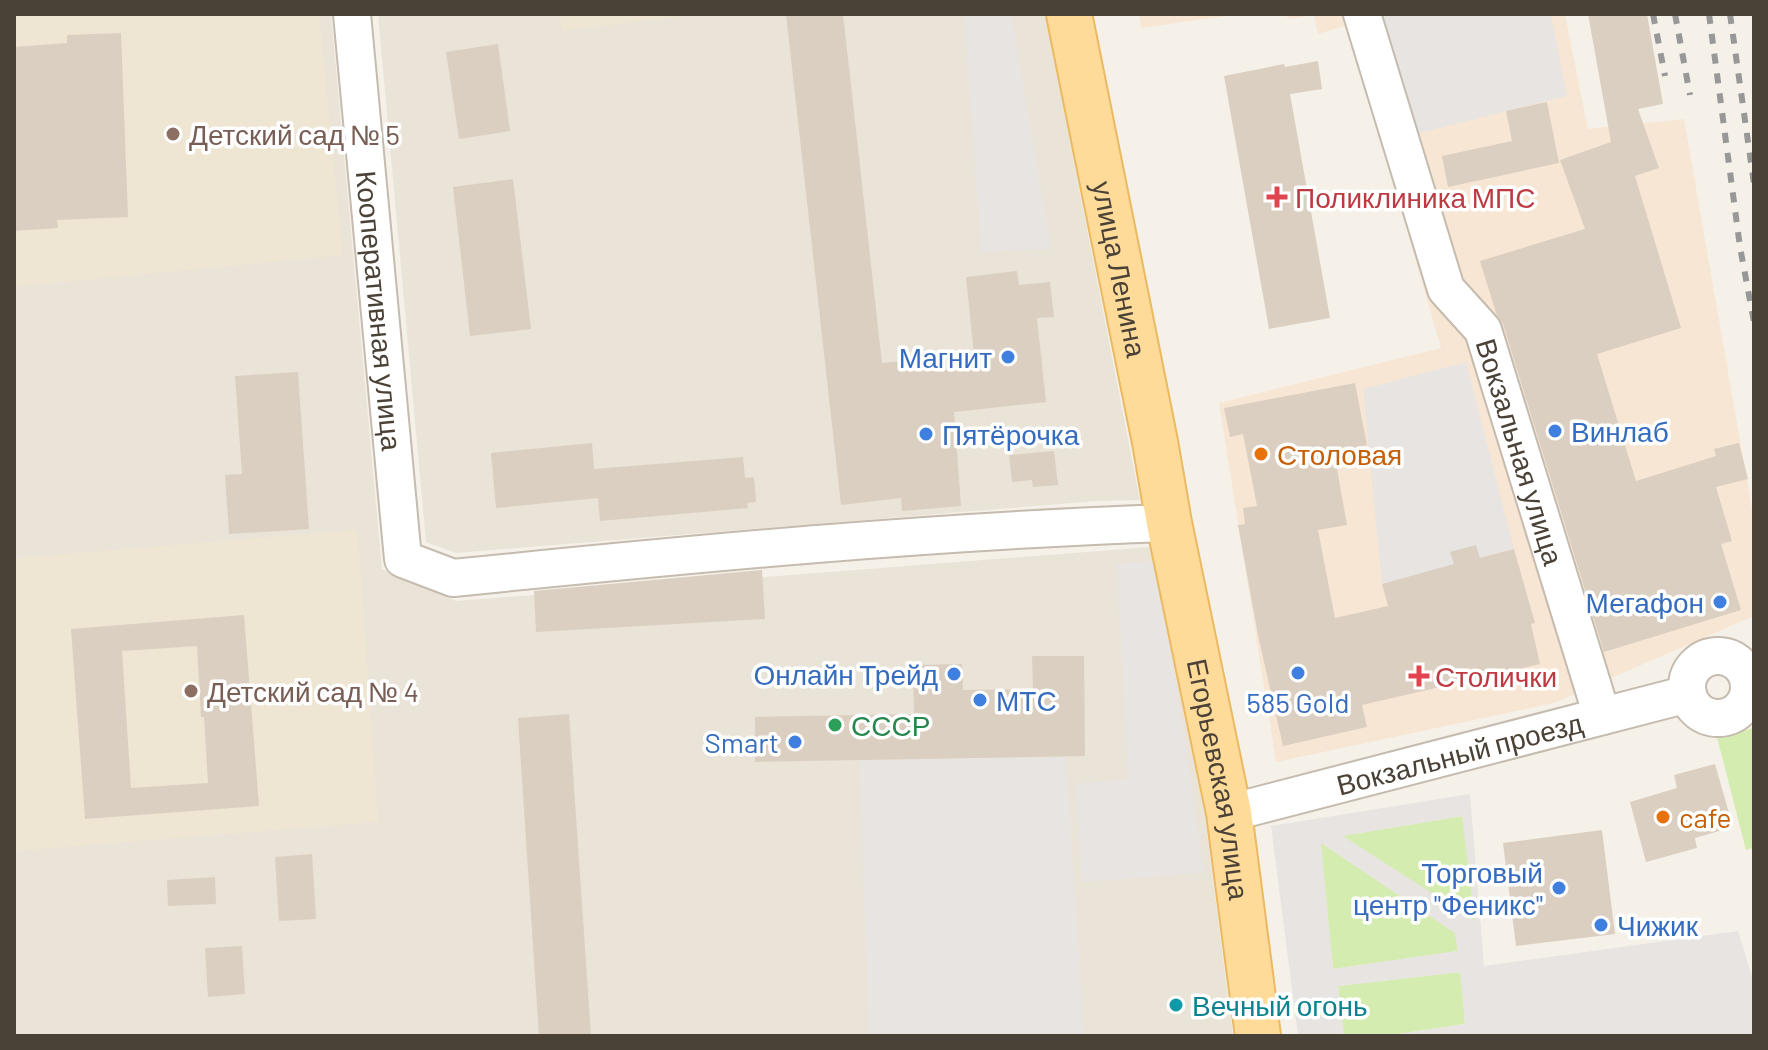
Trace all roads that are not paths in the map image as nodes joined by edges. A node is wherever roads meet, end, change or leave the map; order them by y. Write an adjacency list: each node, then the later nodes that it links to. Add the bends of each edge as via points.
1 (352, 14): 4 (street, Кооперативная улица, via 403,559 453,578 780,546)
2 (1069, 14): 4 (main road, улица Ленина)
3 (1362, 14): 6 (street, Вокзальная улица, via 1446,289 1483,330)
4 (1169, 523): 7 (main road, Егорьевская улица)
5 (1688, 694): 6 (street, Вокзальный проезд)
6 (1602, 716): 7 (street, Вокзальный проезд)
7 (1229, 813): 8 (main road, Егорьевская улица)
8 (1258, 1036)

